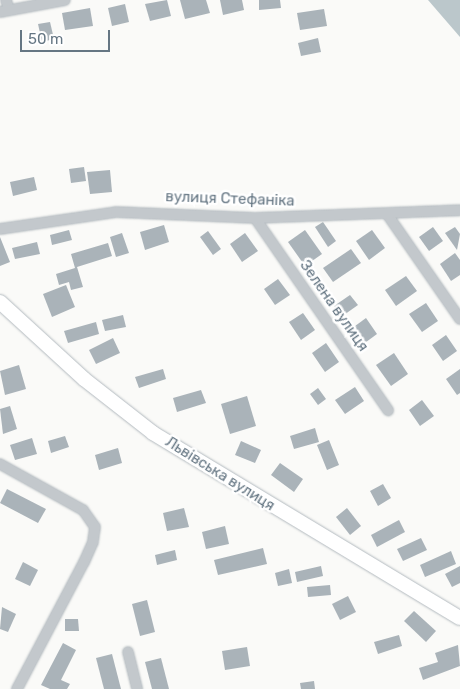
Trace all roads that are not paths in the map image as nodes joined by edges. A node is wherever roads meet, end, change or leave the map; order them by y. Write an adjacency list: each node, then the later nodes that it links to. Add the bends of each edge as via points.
1 (65, 0): 2 (street)
2 (5, 7)
3 (460, 210): 4 (street, вулиця Стефаніка)
4 (387, 214): 5 (street, вулиця Стефаніка); 8 (street)
5 (254, 218): 6 (street, вулиця Стефаніка, via 116,212); 9 (street, Зелена вулиця)
6 (0, 229)
7 (0, 302): 11 (street, Львівська вулиця, via 84,379 153,433)
8 (460, 319)
9 (388, 410)
10 (0, 464): 13 (street, via 83,510 95,526 90,549)
11 (460, 618)
12 (128, 652): 14 (street)
13 (17, 689)
14 (137, 689)

